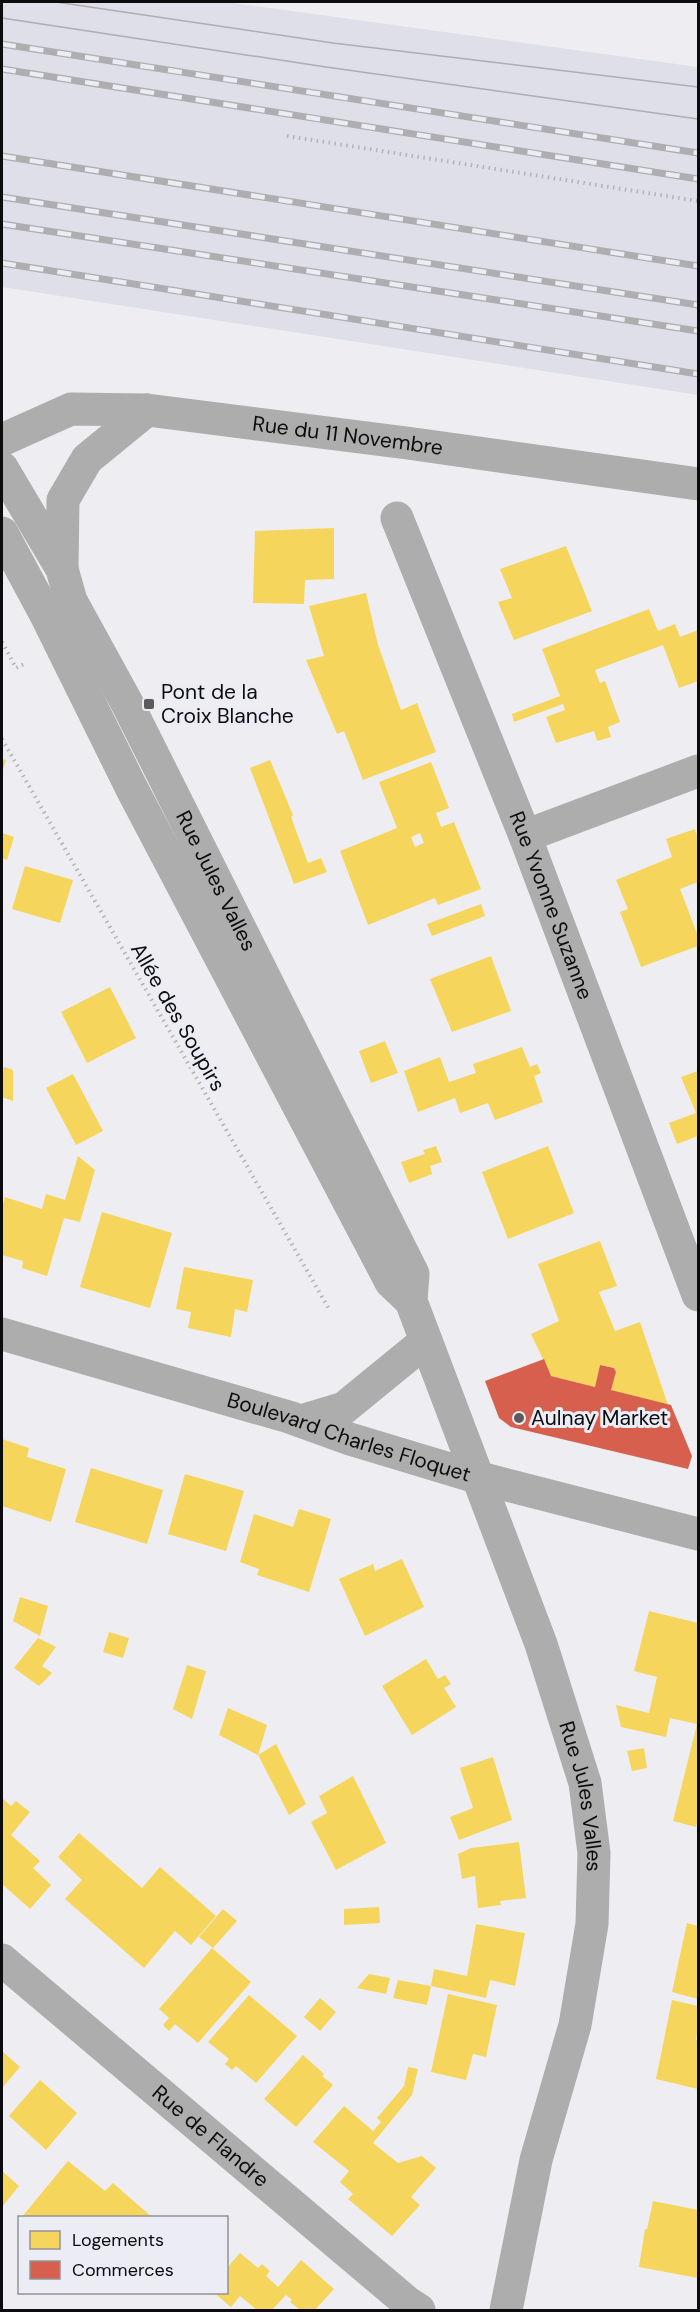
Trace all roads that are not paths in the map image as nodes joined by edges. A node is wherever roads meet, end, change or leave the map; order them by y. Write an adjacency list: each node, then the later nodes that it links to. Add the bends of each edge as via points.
1 (147, 410): 2 (street, Rue du 11 Novembre, via 71,409); 4 (street, Rue du 11 Novembre); 7 (street, via 87,459 63,500)
2 (2, 440)
3 (2, 468): 7 (street, Rue Jules Valles)
4 (699, 483)
5 (397, 518): 9 (street, Rue Yvonne Suzanne)
6 (2, 532): 11 (street, Rue Jules Valles, via 391,1282)
7 (62, 569): 11 (street, Rue Jules Valles, via 71,601 132,713 413,1274)
8 (699, 771): 9 (street)
9 (525, 836): 10 (street, Rue Yvonne Suzanne)
10 (699, 1295)
11 (411, 1301): 13 (street, Rue Jules Valles)
12 (2, 1334): 14 (street, Boulevard Charles Floquet)
13 (426, 1341): 14 (street, via 344,1408); 15 (street, Rue Jules Valles)
14 (302, 1421): 15 (street, Boulevard Charles Floquet)
15 (476, 1477): 16 (street, Boulevard Charles Floquet); 19 (street, Rue Jules Valles, via 541,1644 582,1772 594,1853 592,1924 575,2025 536,2160)
16 (699, 1534)
17 (2, 1960): 18 (street, Rue de Flandre)
18 (419, 2310)
19 (506, 2310)

